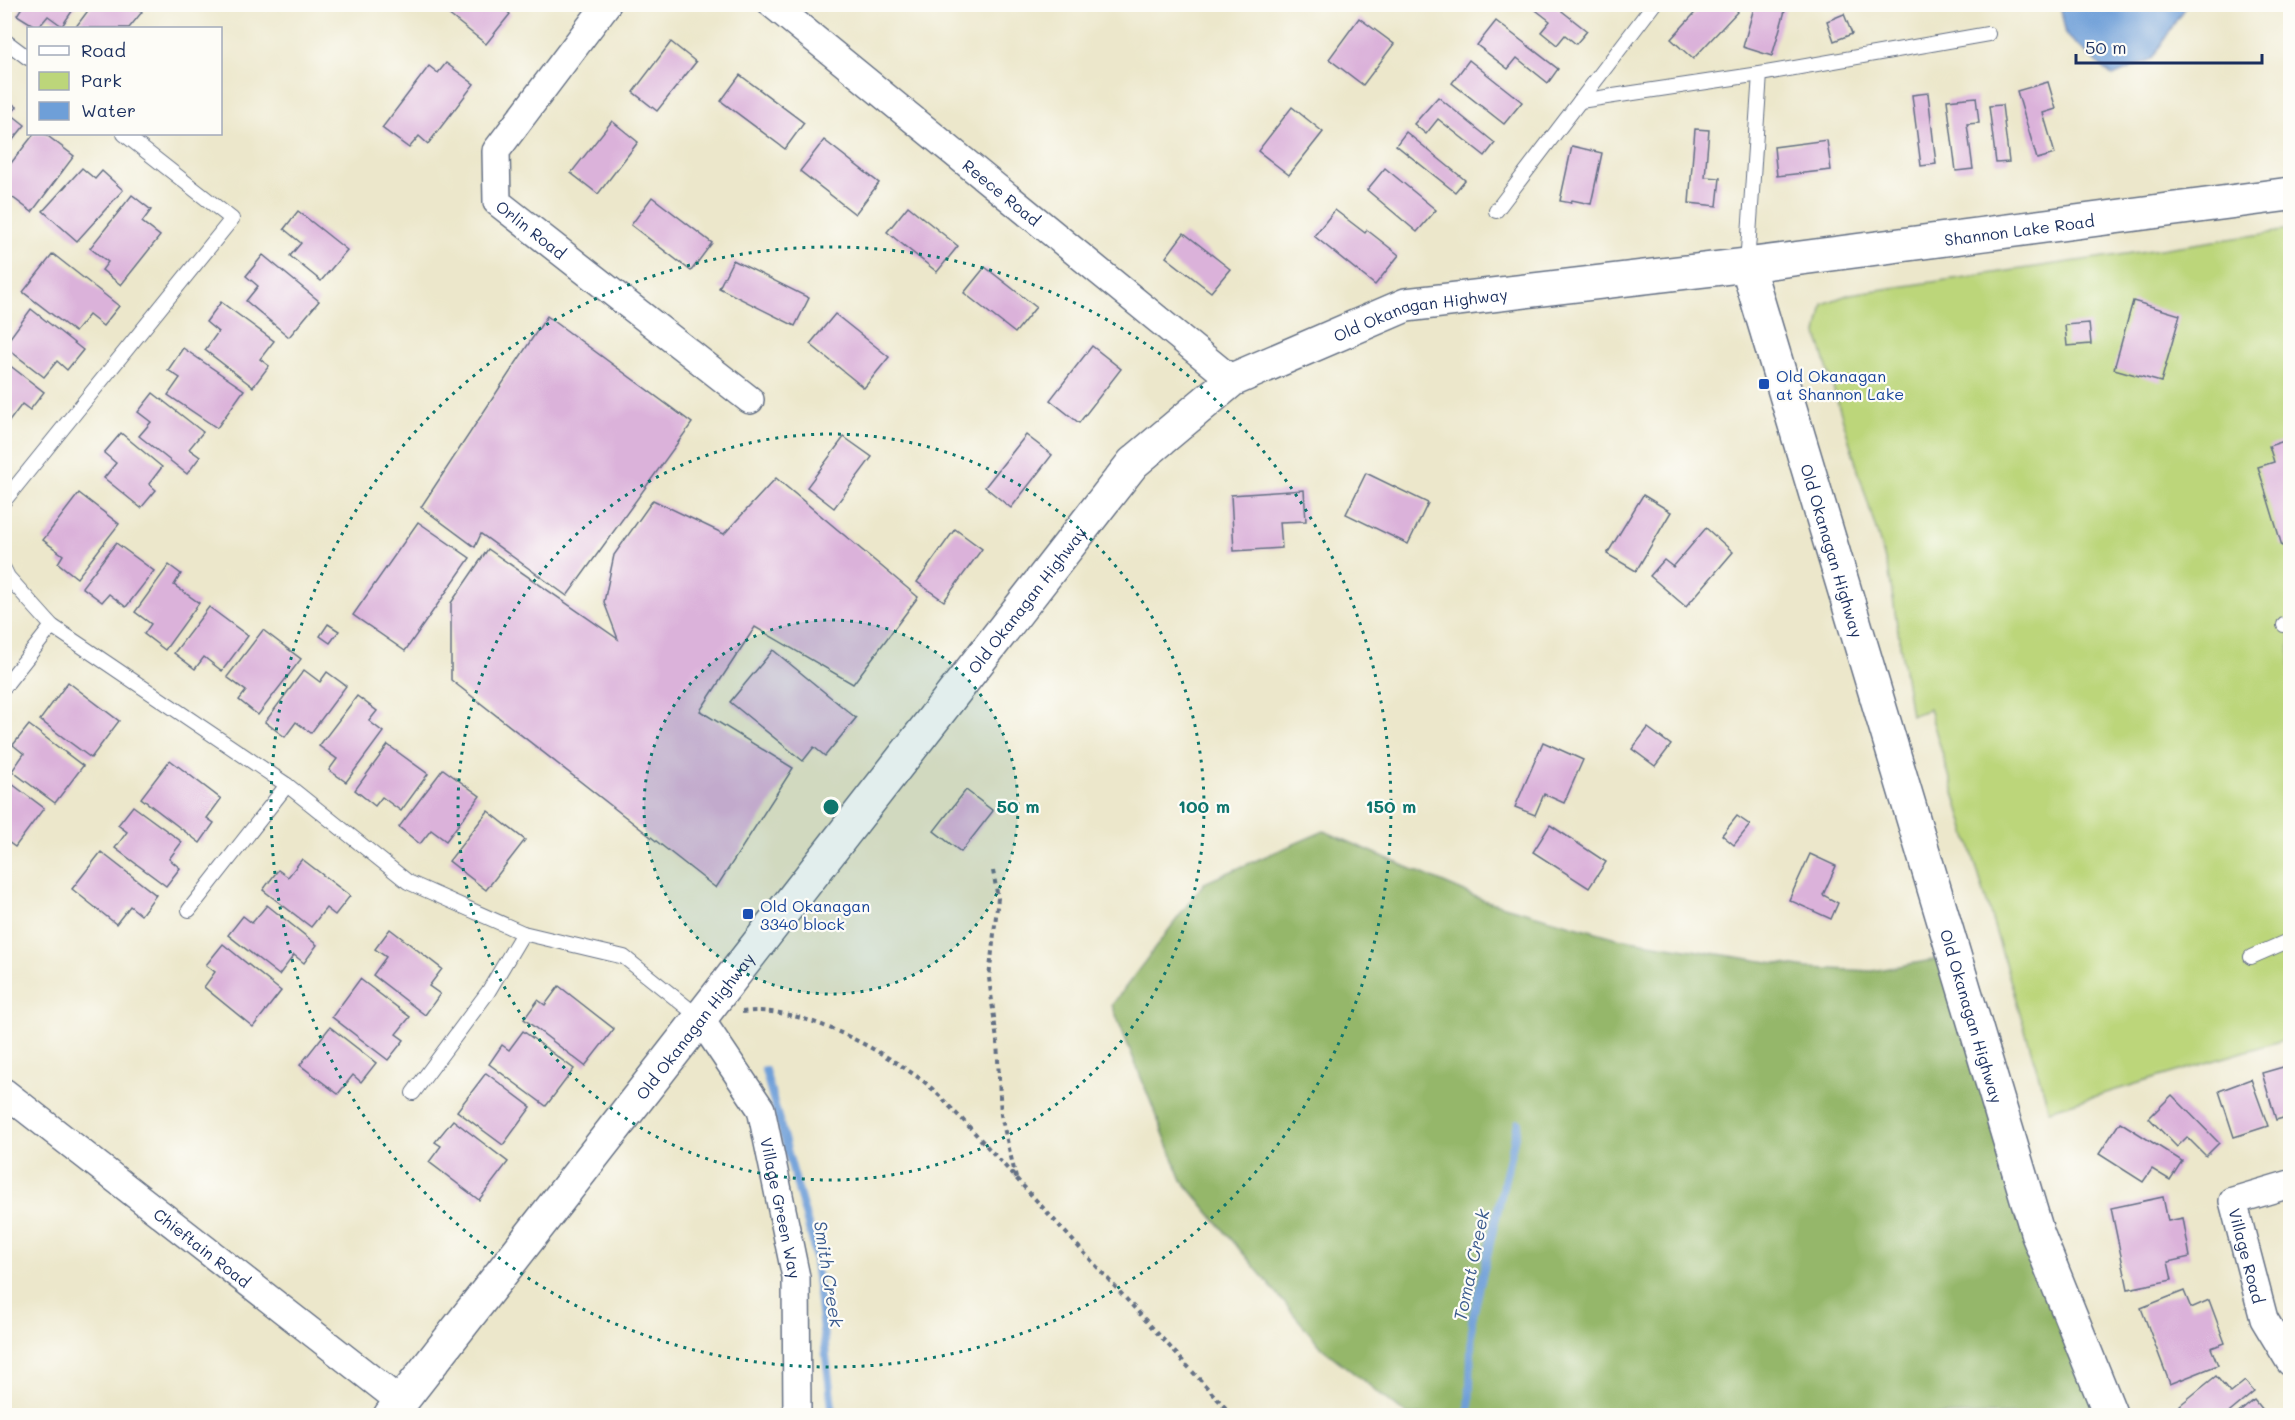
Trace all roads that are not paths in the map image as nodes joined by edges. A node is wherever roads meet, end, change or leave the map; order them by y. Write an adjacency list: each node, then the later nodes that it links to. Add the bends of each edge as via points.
1 (607, 4): 14 (street, Orlin Road, via 496,151 497,202)
2 (772, 4): 13 (street, Reece Road)
3 (1654, 4): 8 (lane)
4 (1988, 34): 7 (lane)
5 (4, 40): 6 (lane)
6 (27, 57)
7 (1760, 74): 8 (lane); 12 (lane)
8 (1580, 101): 11 (lane)
9 (125, 135): 15 (lane, via 232,219)
10 (2290, 194): 12 (main road, Shannon Lake Road)
11 (1496, 212)
12 (1747, 265): 13 (main road, Old Okanagan Highway, via 1406,305); 31 (main road, Old Okanagan Highway, via 2038,1235)
13 (1232, 380): 24 (main road, Old Okanagan Highway, via 1133,463)
14 (750, 400)
15 (4, 501)
16 (4, 569): 17 (lane)
17 (52, 626): 18 (lane); 19 (lane)
18 (4, 687)
19 (286, 785): 20 (lane); 21 (lane, via 408,882)
20 (189, 910)
21 (523, 933): 24 (lane, via 624,957); 25 (lane, via 488,992)
22 (2290, 940): 23 (lane)
23 (2251, 957)
24 (699, 1017): 29 (main road, Old Okanagan Highway); 30 (street, Village Green Way, via 761,1109 796,1277)
25 (413, 1093)
26 (5, 1095): 29 (street, Chieftain Road)
27 (2290, 1184): 28 (street, Village Road, via 2233,1201 2264,1319)
28 (2290, 1362)
29 (396, 1409)
30 (797, 1416)
31 (2111, 1416)

